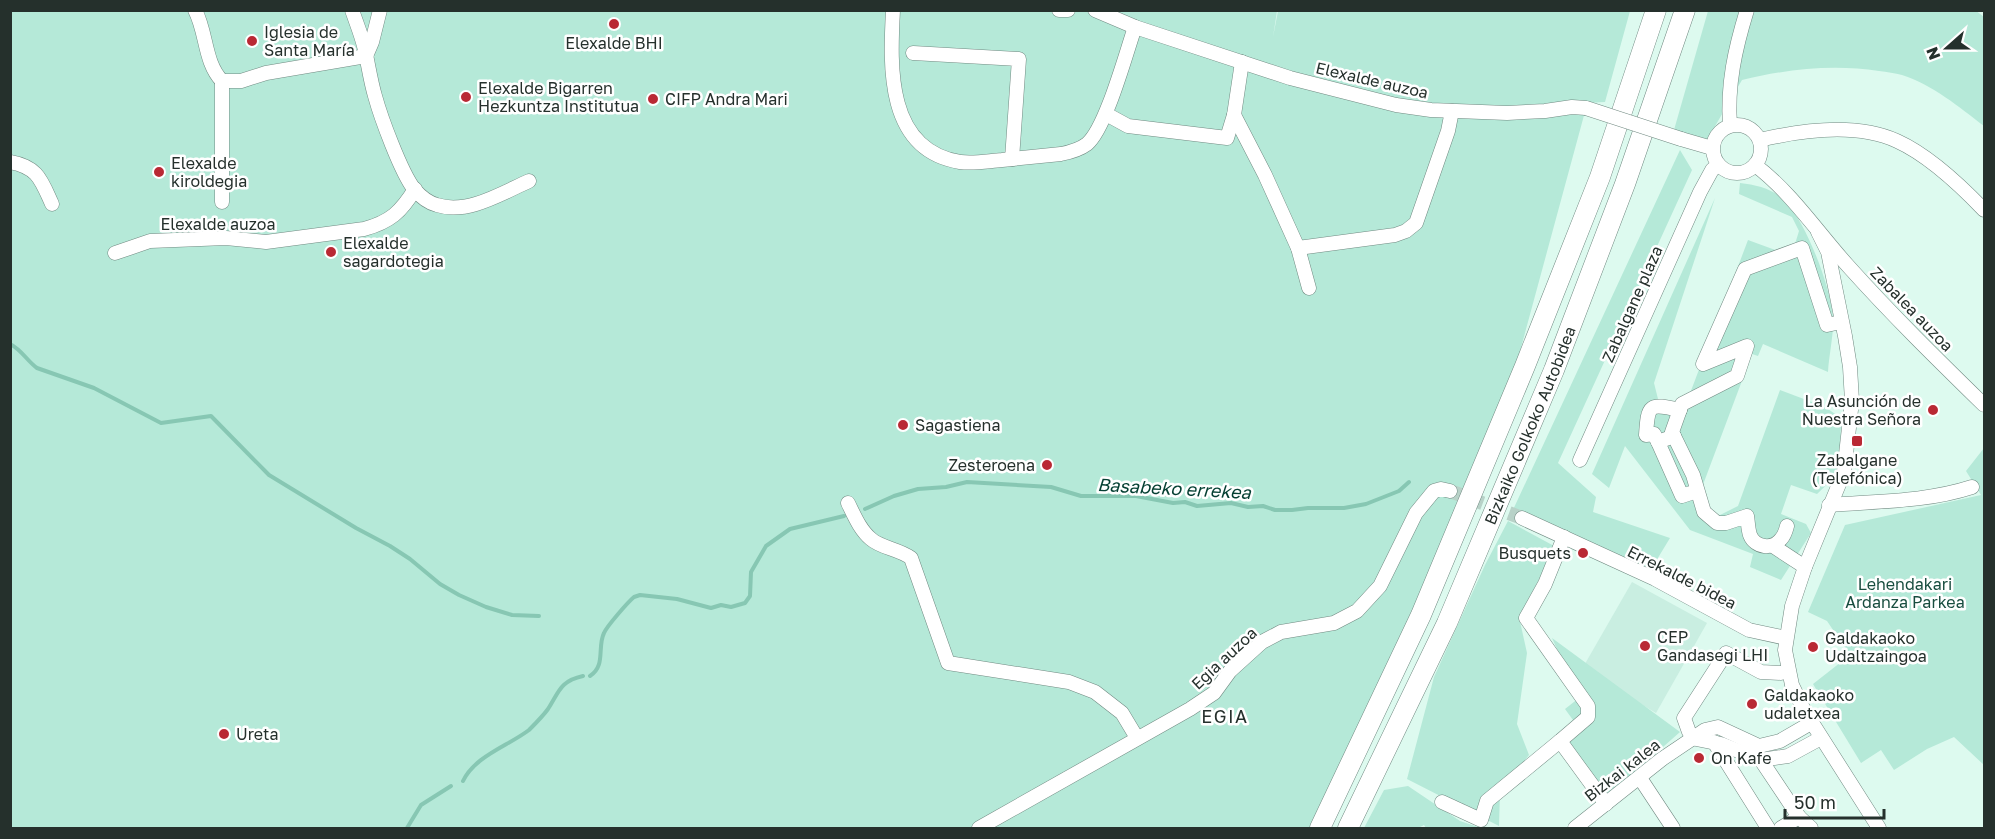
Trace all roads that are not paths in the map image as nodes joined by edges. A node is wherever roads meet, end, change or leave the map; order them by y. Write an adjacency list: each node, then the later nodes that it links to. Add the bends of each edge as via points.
1 (195, 10): 15 (street, via 214,73)
2 (352, 10): 13 (street)
3 (380, 10): 13 (street)
4 (893, 10): 24 (street, via 893,83 912,134 922,146 948,159)
5 (1059, 10): 6 (street)
6 (1068, 10)
7 (1095, 10): 11 (street, Elexalde auzoa)
8 (1656, 10): 67 (highway, Bizkaiko Golkoko Autobidea, via 1600,177 1525,366 1421,615)
9 (1685, 10): 68 (highway, Bizkaiko Golkoko Autobidea, via 1625,184 1554,370 1447,623)
10 (1747, 10): 19 (street, via 1731,71)
11 (1135, 27): 14 (street, Elexalde auzoa); 17 (street)
12 (913, 53): 24 (street, via 1019,59)
13 (366, 56): 15 (street, via 276,71 242,81); 29 (street, via 382,117)
14 (1242, 62): 16 (street, Elexalde auzoa, via 1396,105); 18 (street)
15 (222, 81): 30 (street)
16 (1452, 111): 23 (street, Elexalde auzoa, bridge, via 1507,113 1586,108); 34 (street, via 1416,224 1395,235)
17 (1106, 114): 20 (street, via 1128,126); 24 (street, via 1095,135 1077,151)
18 (1234, 115): 20 (street); 22 (street)
19 (1730, 125): 21 (street, via 1751,129); 23 (street, via 1718,134)
20 (1227, 138): 22 (street)
21 (1760, 140): 27 (street, via 1761,153); 32 (street, via 1833,129 1869,132 1897,141 1922,156)
22 (1248, 142): 34 (street)
23 (1712, 148): 26 (street)
24 (1012, 159)
25 (10, 162): 31 (street, via 31,168 40,178)
26 (1718, 165): 27 (street, via 1732,173 1749,171); 42 (street, Zabalgane plaza, via 1700,192)
27 (1755, 165): 33 (street, via 1784,190)
28 (529, 181): 29 (street, via 464,207 451,208 436,205)
29 (415, 189): 35 (street, Elexalde auzoa, via 397,214 364,229 266,242 226,238 150,241)
30 (222, 202)
31 (51, 204)
32 (1984, 210)
33 (1818, 232): 37 (street, via 1828,252); 38 (street, Zabalea auzoa)
34 (1298, 248): 36 (street)
35 (115, 253)
36 (1309, 288)
37 (1841, 322): 39 (street, via 1827,325 1802,248 1745,269 1703,364 1747,346 1737,376 1682,404); 47 (street, via 1852,401 1844,472)
38 (1984, 405)
39 (1680, 410): 40 (street); 41 (street, via 1660,406 1647,413 1646,435 1654,434)
40 (1674, 436): 41 (street); 45 (street)
41 (1658, 442): 45 (street, via 1682,496)
42 (1580, 460)
43 (1972, 487): 47 (street, via 1936,496)
44 (1450, 491): 57 (street, Egia auzoa, via 1434,490 1416,513 1380,586 1357,611 1334,623 1281,632 1262,642 1230,671 1214,693)
45 (1697, 491): 51 (street, via 1704,512 1717,523 1747,516 1755,543)
46 (848, 502): 57 (street, via 872,540 901,550 911,558 948,663 1069,682 1095,692 1122,713)
47 (1829, 505): 52 (street)
48 (1522, 518): 50 (street, Errekalde bidea)
49 (1787, 526): 51 (street)
50 (1564, 537): 53 (street, Errekalde bidea, via 1655,579 1749,630); 59 (street, via 1526,618 1588,706 1588,717)
51 (1773, 546): 52 (street)
52 (1805, 567): 53 (street)
53 (1786, 638): 55 (street, via 1790,678)
54 (1781, 673): 56 (street, via 1761,672 1726,652 1684,718)
55 (1811, 723): 56 (street, Bizkai kalea, via 1780,741 1759,746 1718,727); 58 (street)
56 (1690, 735): 60 (street); 62 (street, Bizkai kalea)
57 (1137, 738): 66 (street, Egia auzoa)
58 (1821, 738): 61 (street, via 1788,756); 74 (street)
59 (1560, 741): 63 (street, via 1487,801 1481,820); 64 (street)
60 (1714, 742): 61 (street); 71 (street)
61 (1761, 760): 65 (street)
62 (1640, 778): 64 (street, Bizkai kalea); 70 (street)
63 (1442, 802)
64 (1606, 804): 69 (street, Bizkai kalea)
65 (1799, 817): 72 (street); 73 (street)
66 (979, 828)
67 (1320, 828)
68 (1348, 828)
69 (1575, 828)
70 (1673, 828)
71 (1767, 828)
72 (1781, 828)
73 (1811, 828)
74 (1879, 828)

